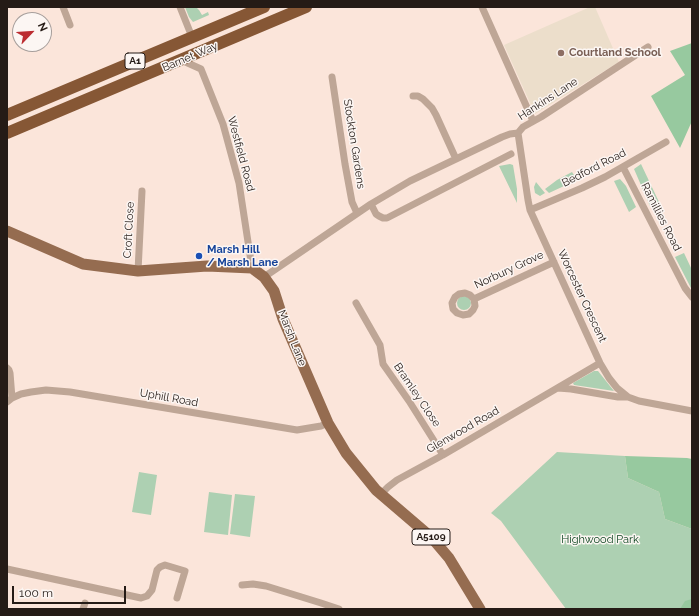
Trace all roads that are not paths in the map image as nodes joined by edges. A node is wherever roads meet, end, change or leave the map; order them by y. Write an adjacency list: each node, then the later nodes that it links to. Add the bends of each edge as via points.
1 (63, 7): 6 (street)
2 (180, 7): 7 (street)
3 (264, 7): 7 (highway, Barnet Way / A1)
4 (306, 7): 9 (highway, Barnet Way / A1)
5 (482, 7): 13 (street)
6 (70, 25)
7 (192, 37): 12 (highway, Barnet Way / A1)
8 (648, 47): 13 (street, Hankins Lane)
9 (181, 60): 14 (highway, Barnet Way / A1); 26 (street, Westfield Road, via 201,69 223,124 240,183)
10 (332, 77): 23 (street, Stockton Gardens, via 345,164 352,202)
11 (413, 96): 18 (street, via 423,99 432,108)
12 (7, 115)
13 (533, 121): 15 (street, Hankins Lane)
14 (7, 133)
15 (518, 133): 18 (street, Hankins Lane, via 502,136); 22 (street, Worcester Crescent)
16 (666, 142): 19 (street, Bedford Road)
17 (511, 154): 21 (street, via 387,218 376,214)
18 (456, 159): 21 (street, Hankins Lane, via 410,181)
19 (623, 166): 22 (street, Bedford Road, via 582,188); 29 (street, Ramillies Road)
20 (142, 191): 27 (street, Croft Close)
21 (371, 204): 23 (street, Hankins Lane)
22 (530, 210): 25 (street, Worcester Crescent)
23 (357, 213): 28 (street, Hankins Lane)
24 (7, 231): 27 (main road, via 83,264)
25 (554, 262): 30 (street, Norbury Grove); 32 (street, Worcester Crescent)
26 (252, 268): 27 (main road, via 207,266); 28 (main road, Marsh Lane / A5109)
27 (138, 271)
28 (264, 277): 38 (main road, Marsh Lane / A5109, via 274,291 283,319)
29 (692, 297)
30 (474, 299)
31 (356, 303): 39 (street, Bramley Close, via 380,345 383,364)
32 (600, 363): 34 (street, Glenwood Road); 35 (street, Worcester Crescent, via 617,388)
33 (7, 368): 36 (street, via 10,373)
34 (558, 388): 35 (street); 39 (street, Glenwood Road)
35 (628, 397): 37 (street, Worcester Crescent)
36 (9, 400): 38 (street, Uphill Road, via 46,390 297,430)
37 (692, 411)
38 (328, 423): 40 (main road, Marsh Lane / A5109, via 366,480)
39 (443, 455): 40 (street, Glenwood Road, via 397,480)
40 (381, 494): 44 (main road, Marsh Lane / A5109, via 432,538 449,558)
41 (7, 569): 43 (street, via 141,598 152,590 157,570 165,565 186,571)
42 (242, 585): 45 (street, via 266,586)
43 (177, 598)
44 (476, 607)
45 (339, 609)

